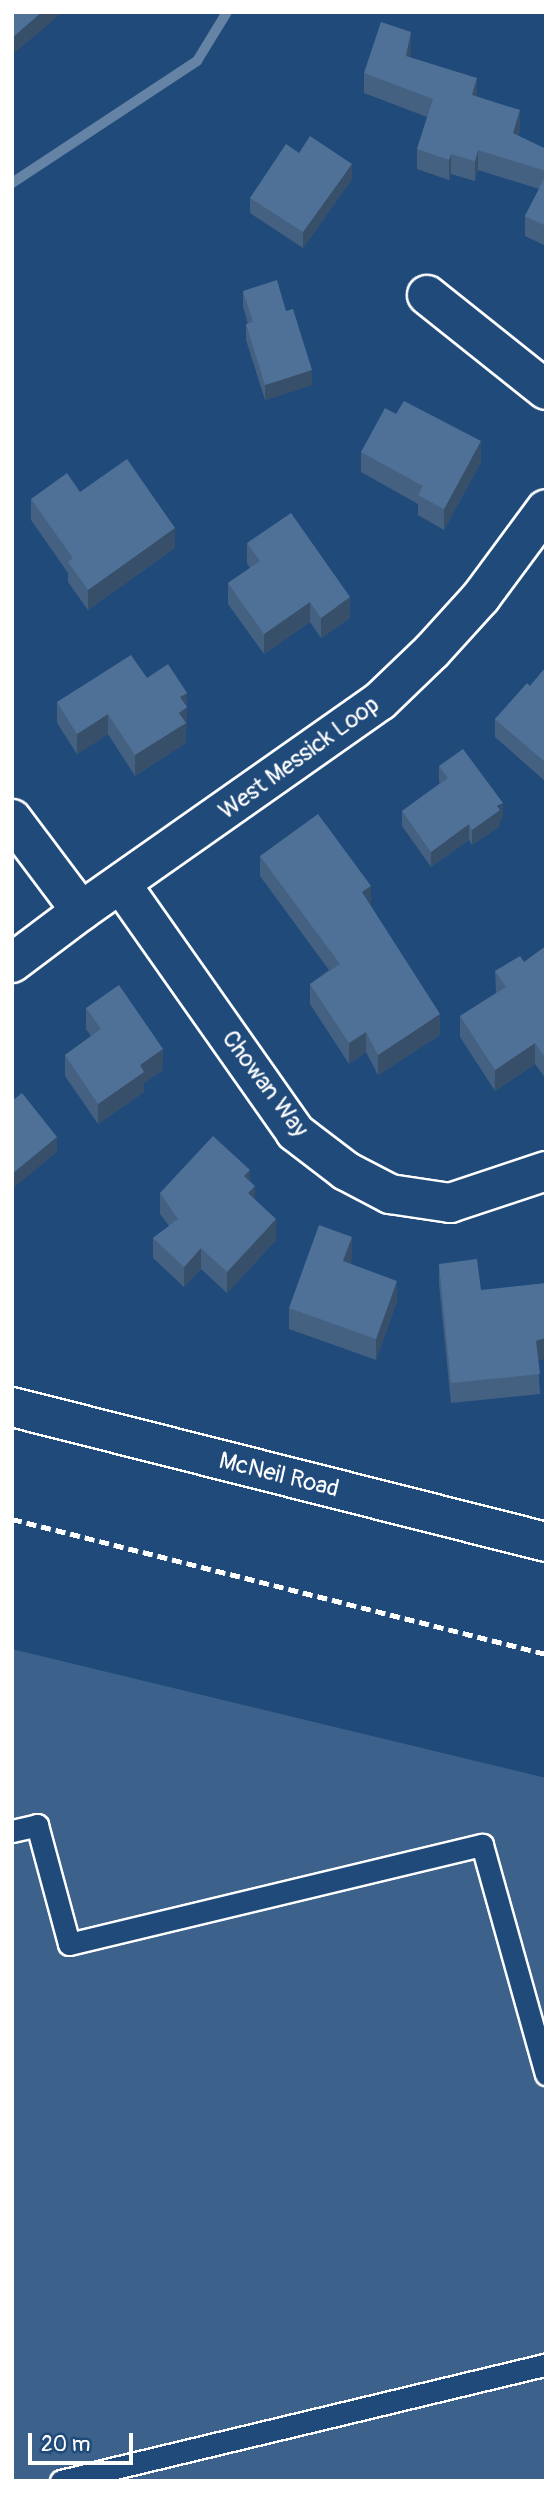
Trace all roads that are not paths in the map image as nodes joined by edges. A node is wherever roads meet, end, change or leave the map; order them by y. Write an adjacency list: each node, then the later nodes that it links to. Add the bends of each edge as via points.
1 (427, 295): 2 (street)
2 (546, 390)
3 (546, 509): 5 (street, West Messick Loop, via 481,597 380,701)
4 (12, 818): 6 (street)
5 (121, 884): 6 (street, West Messick Loop); 8 (street, Chowan Way, via 295,1132 346,1171 390,1194 450,1203)
6 (81, 911): 7 (street, West Messick Loop)
7 (12, 963)
8 (546, 1171)
9 (12, 1407): 10 (street, McNeil Road)
10 (546, 1542)
11 (12, 1832): 12 (lane, via 37,1825 69,1944 482,1845)
12 (546, 2074)
13 (546, 2365): 14 (lane)
14 (61, 2481)

